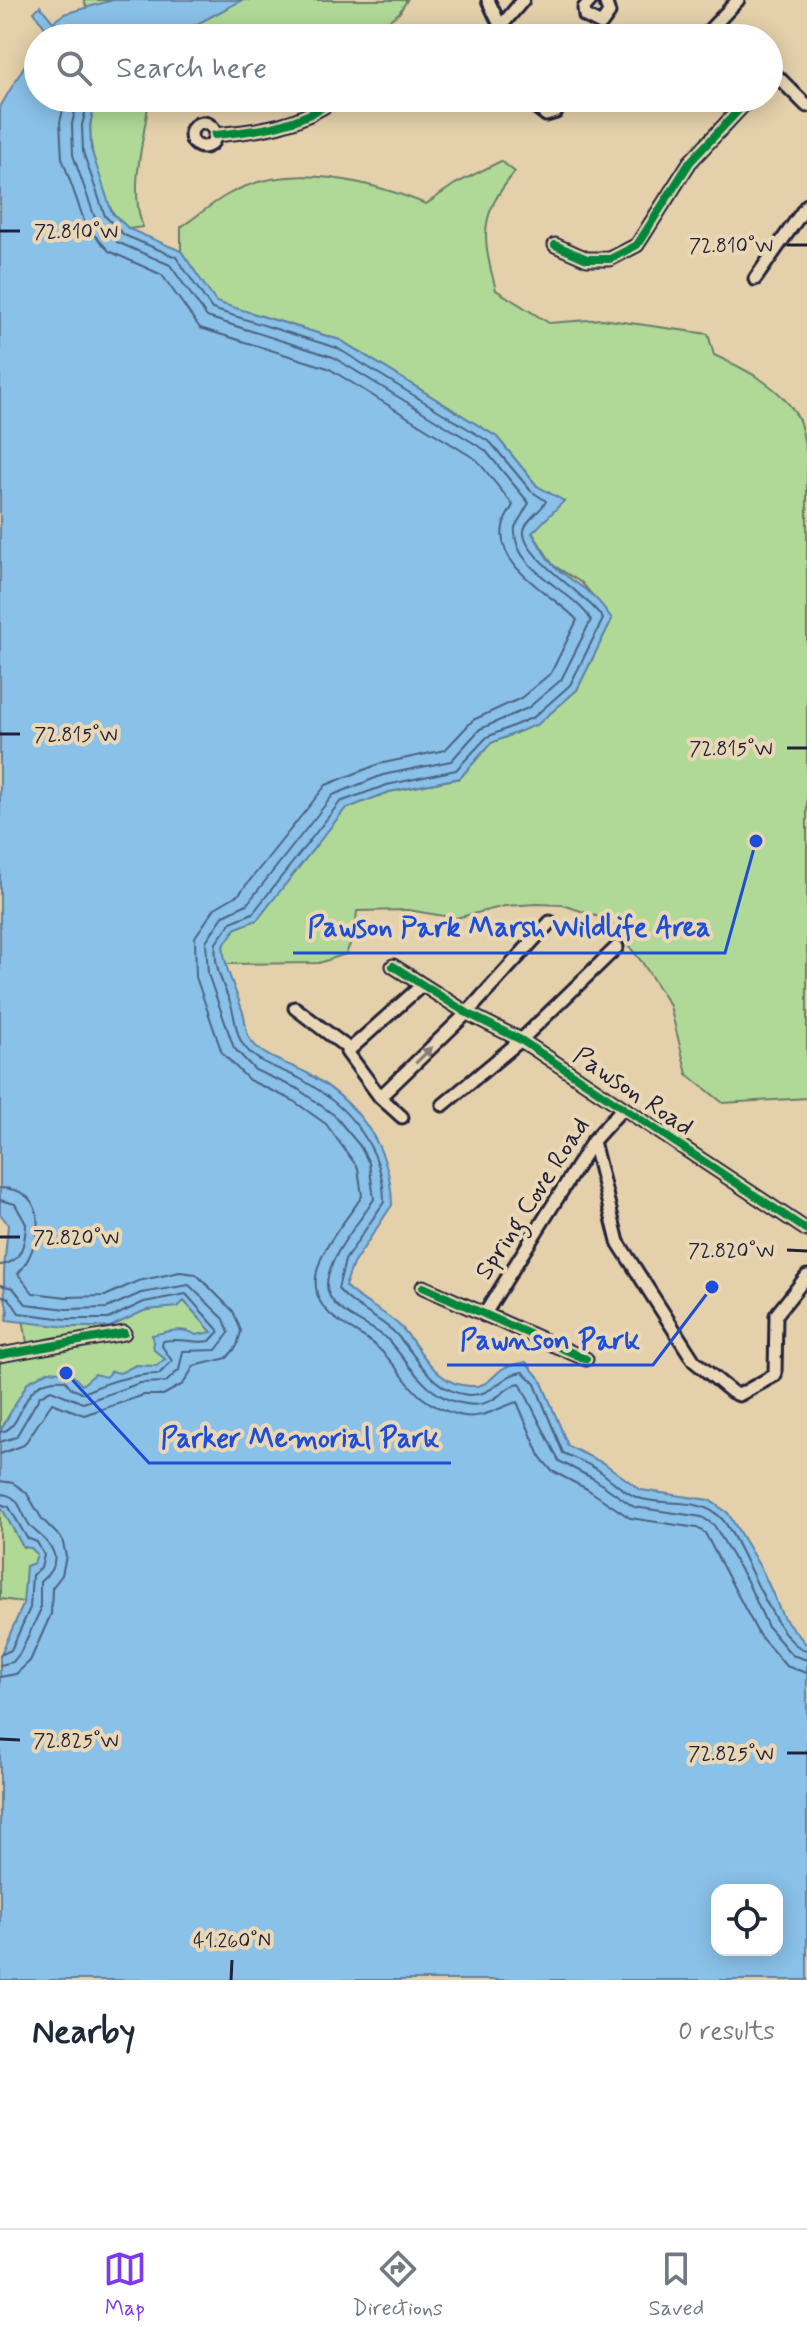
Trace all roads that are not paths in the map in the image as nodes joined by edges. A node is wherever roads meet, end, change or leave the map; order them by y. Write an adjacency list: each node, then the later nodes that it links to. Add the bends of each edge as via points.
1 (488, 0): 6 (street)
2 (523, 0): 7 (street)
3 (591, 0): 4 (street, via 585,16 601,24 609,13)
4 (605, 0)
5 (738, 0): 8 (street)
6 (500, 24)
7 (509, 24)
8 (718, 24)
9 (783, 84): 10 (street)
10 (807, 106)
11 (316, 112): 13 (street, via 285,124)
12 (737, 112): 15 (street, via 690,162 637,245 624,254 598,259)
13 (215, 135)
14 (807, 205): 16 (street)
15 (555, 245)
16 (755, 279)
17 (550, 922): 22 (street)
18 (617, 947): 23 (street)
19 (393, 966): 20 (street, Pawson Road)
20 (421, 986): 22 (street, Pawson Road); 24 (street)
21 (295, 1008): 24 (street)
22 (467, 1013): 23 (street, Pawson Road); 25 (street, one-way to 22)
23 (521, 1040): 26 (street); 27 (street, Pawson Road)
24 (349, 1049): 25 (street)
25 (380, 1097): 28 (street)
26 (443, 1105)
27 (621, 1110): 29 (street, Spring Cove Road); 30 (street, Pawson Road)
28 (402, 1117)
29 (593, 1141): 31 (street, via 618,1242 694,1361 732,1392 739,1395 775,1375 776,1315); 33 (street, Spring Cove Road)
30 (807, 1230)
31 (807, 1276)
32 (423, 1287): 33 (street)
33 (484, 1315): 36 (street)
34 (124, 1333): 35 (street)
35 (0, 1355)
36 (586, 1359)

